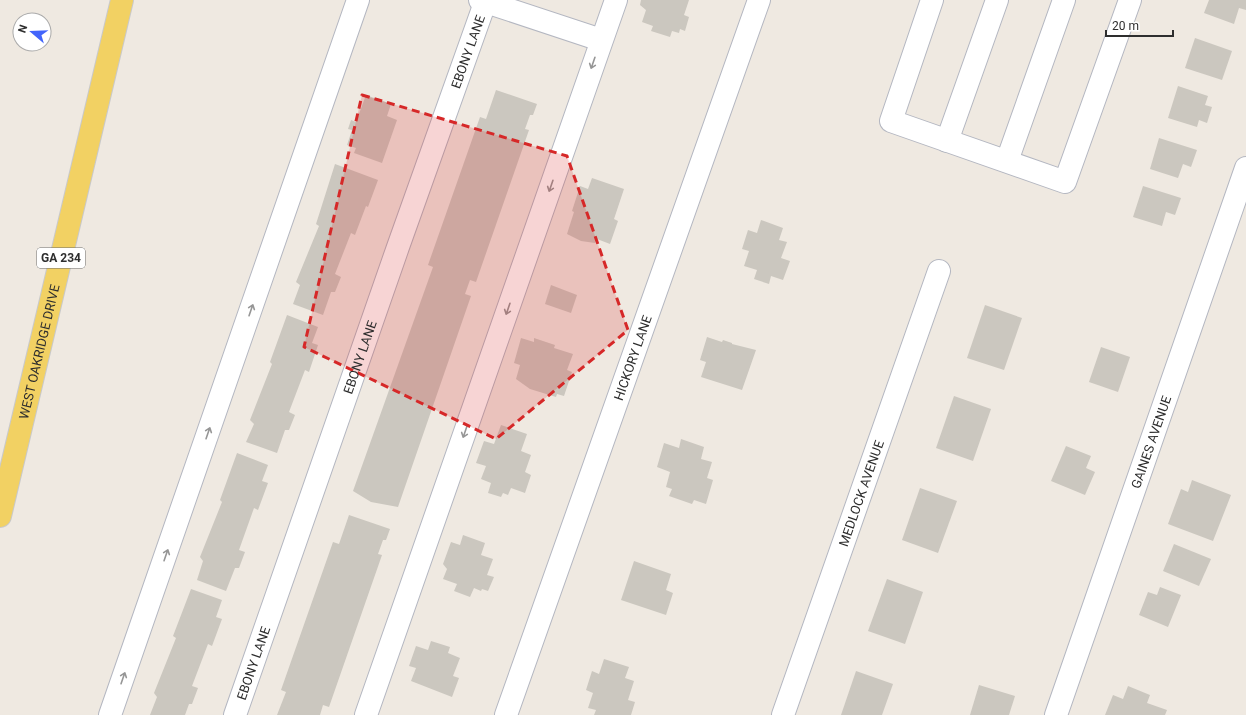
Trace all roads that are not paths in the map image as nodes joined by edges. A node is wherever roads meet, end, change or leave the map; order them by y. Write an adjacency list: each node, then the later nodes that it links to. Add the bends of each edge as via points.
1 (122, 0): 15 (main road, WEST OAKRIDGE DRIVE / GA 234)
2 (358, 0): 16 (street, one-way to 2)
3 (616, 0): 10 (street)
4 (759, 0): 19 (street, HICKORY LANE)
5 (932, 0): 11 (street, via 891,121)
6 (996, 0): 11 (street)
7 (1064, 0): 12 (street)
8 (1130, 0): 12 (street, via 1065,182)
9 (484, 1): 10 (street); 17 (street, EBONY LANE)
10 (601, 40): 18 (street, one-way to 18)
11 (947, 141): 12 (street)
12 (1007, 161)
13 (1246, 168): 21 (street, GAINES AVENUE)
14 (939, 270): 20 (street, MEDLOCK AVENUE)
15 (0, 516)
16 (110, 715)
17 (235, 715)
18 (366, 715)
19 (506, 715)
20 (783, 715)
21 (1056, 715)

